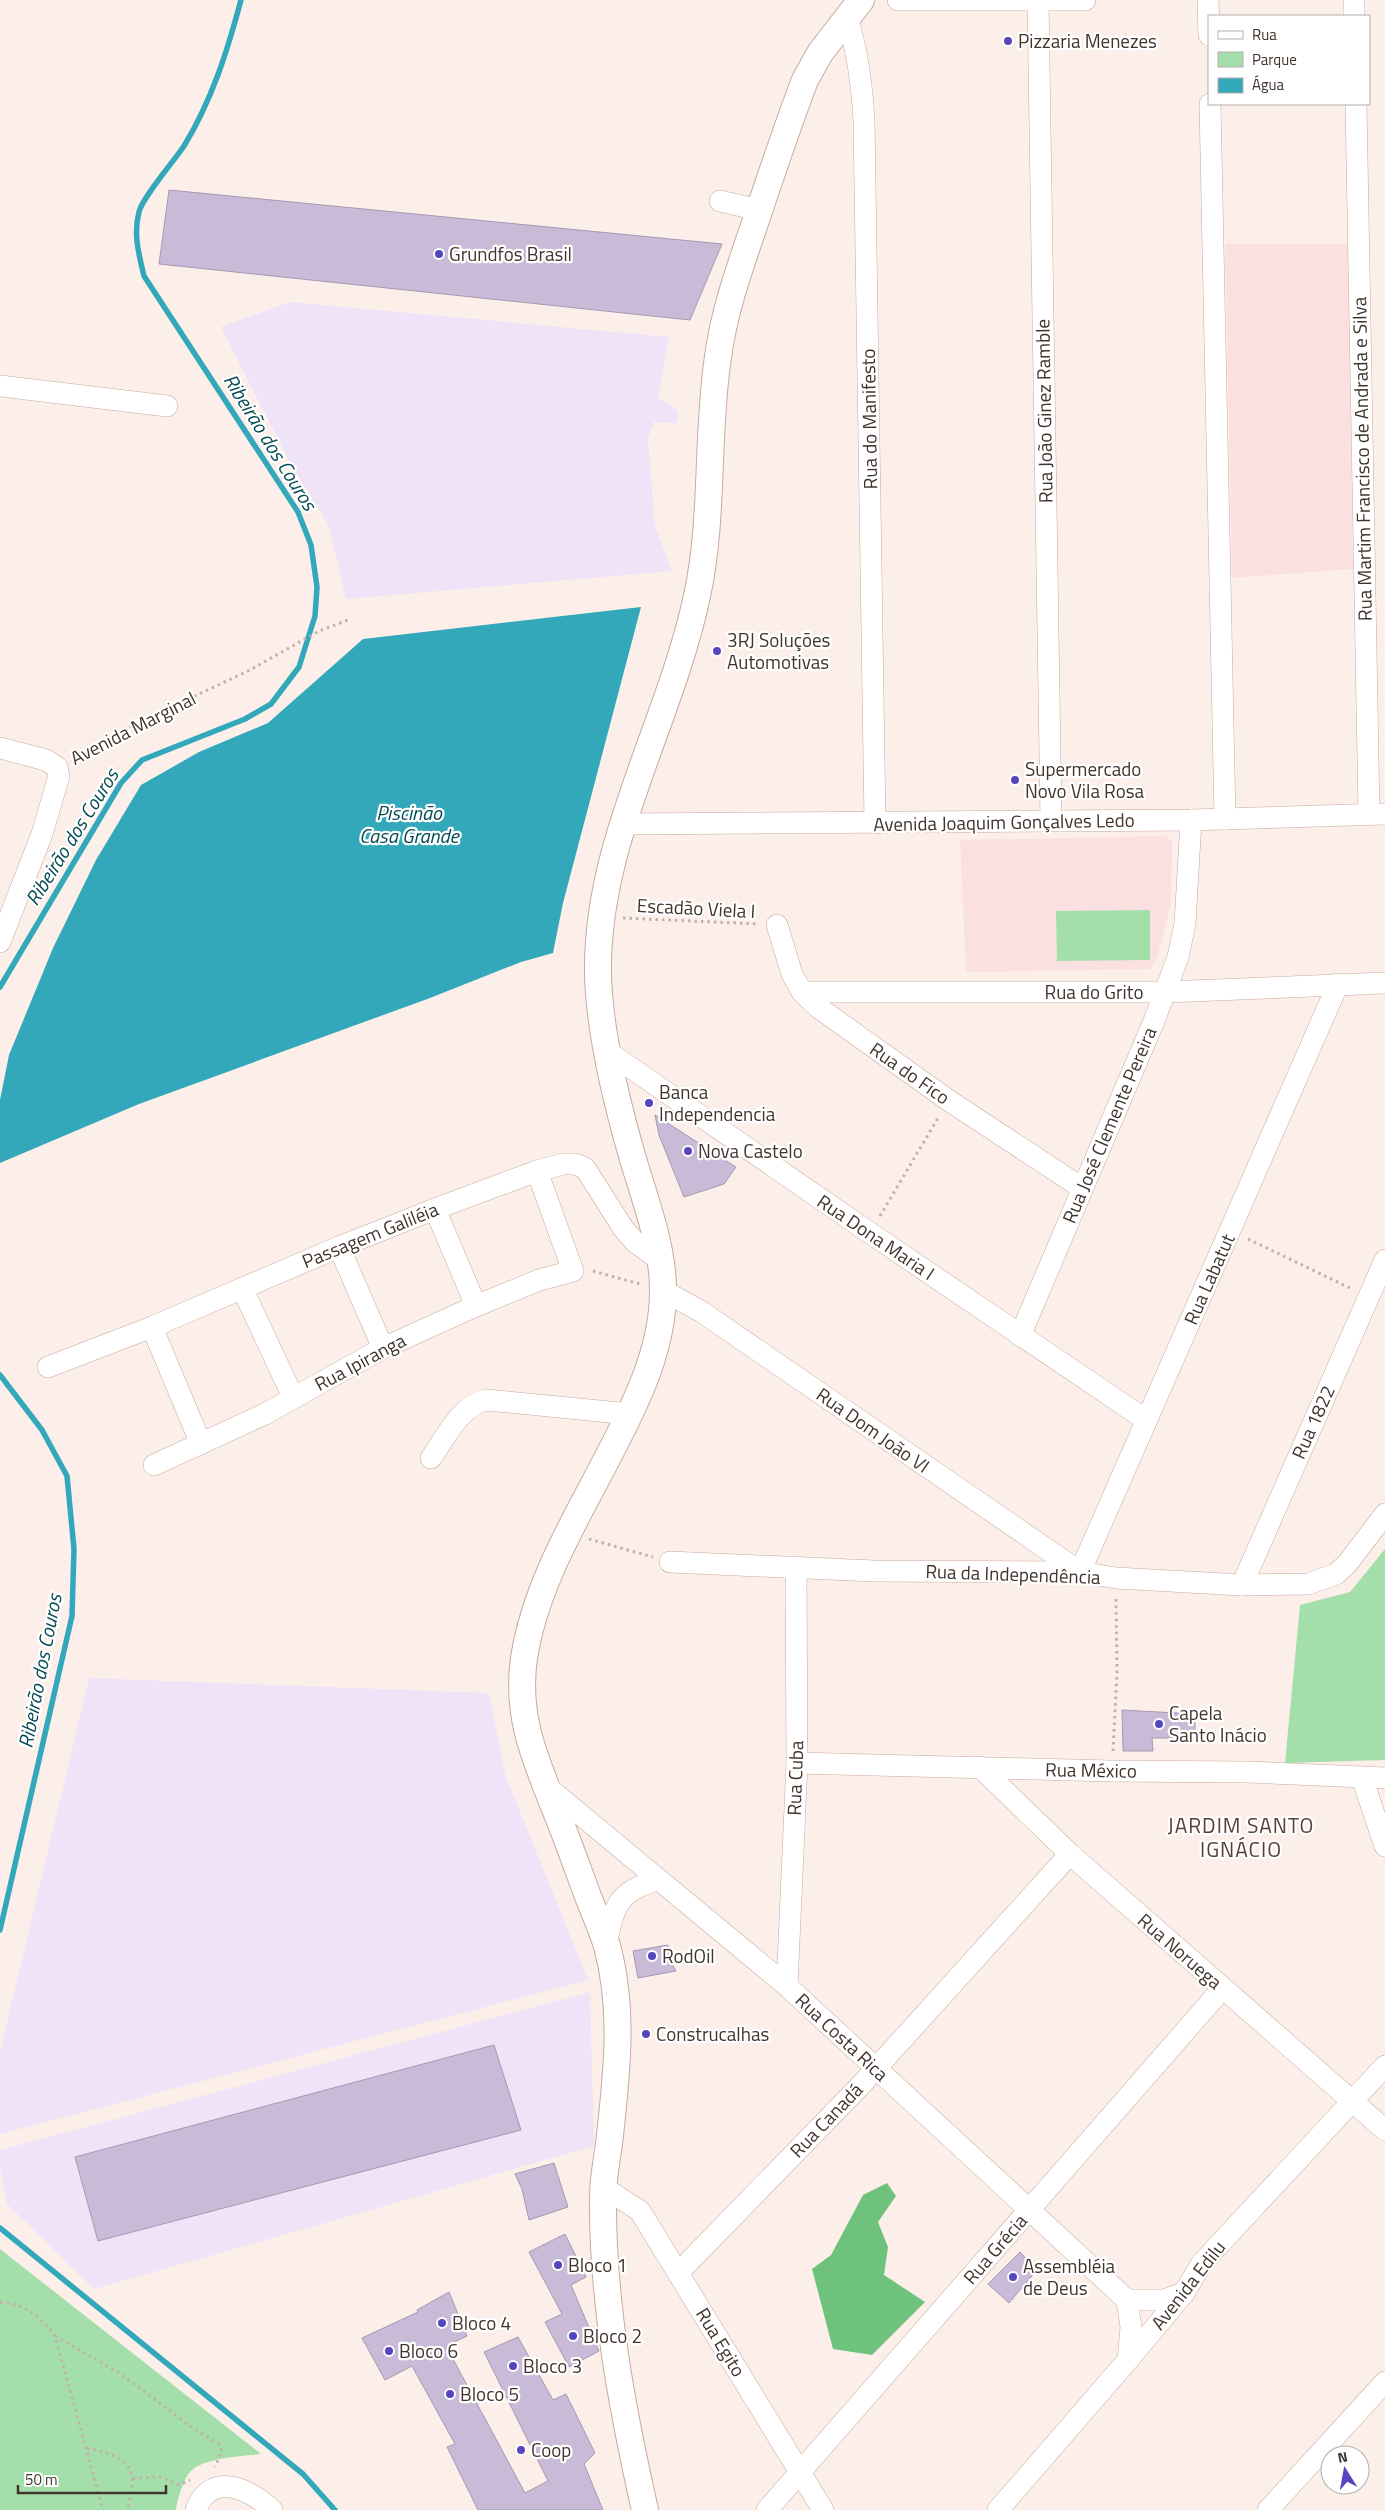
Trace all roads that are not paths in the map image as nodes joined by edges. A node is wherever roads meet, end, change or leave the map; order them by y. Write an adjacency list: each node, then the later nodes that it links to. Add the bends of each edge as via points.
1 (898, 0): 5 (street)
2 (1085, 0): 5 (street)
3 (1208, 0): 7 (street)
4 (1354, 0): 8 (street)
5 (1038, 1): 18 (street, Rua João Ginez Ramble)
6 (854, 8): 12 (main road, via 820,53 805,80); 20 (street, Rua do Manifesto, via 864,121)
7 (1208, 15)
8 (1354, 15)
9 (1210, 105): 17 (street)
10 (1356, 105): 16 (street, Rua Martim Francisco de Andrada e Silva)
11 (720, 201): 12 (street)
12 (759, 210): 21 (main road, via 723,326 717,361 699,589 676,676)
13 (0, 386): 14 (street)
14 (167, 406)
15 (0, 748): 23 (street, Avenida Marginal, via 46,760 57,767 59,776 42,834)
16 (1377, 814): 17 (street, Avenida Joaquim Gonçalves Ledo)
17 (1225, 819): 19 (street, Avenida Joaquim Gonçalves Ledo)
18 (1051, 820): 19 (street, Avenida Joaquim Gonçalves Ledo); 20 (street, Avenida Joaquim Gonçalves Ledo)
19 (1191, 820): 27 (street, Rua José Clemente Pereira, via 1186,924)
20 (875, 823): 21 (street, Avenida Joaquim Gonçalves Ledo)
21 (623, 824): 28 (main road, via 600,923 599,1006)
22 (777, 925): 26 (street, Rua do Fico, via 792,974)
23 (0, 942)
24 (1385, 983): 25 (street, Rua do Grito)
25 (1338, 984): 27 (street, Rua do Grito); 44 (street, Rua Labatut)
26 (802, 992): 27 (street, Rua do Grito); 30 (street, Rua do Fico, via 819,1008 948,1100)
27 (1166, 992): 30 (street, Rua José Clemente Pereira)
28 (608, 1052): 33 (main road); 39 (street, Rua Dona Maria I)
29 (537, 1171): 31 (street, Passagem Galiléia); 33 (street, Passagem Galiléia, via 563,1164 585,1168 623,1228 635,1242); 37 (street, Rua Ipiranga, via 572,1271 540,1280)
30 (1082, 1188): 39 (street, Rua José Clemente Pereira)
31 (435, 1209): 32 (street, Passagem Galiléia); 37 (street)
32 (339, 1247): 35 (street, Passagem Galiléia); 40 (street)
33 (660, 1260): 36 (main road)
34 (1385, 1260): 52 (street, Rua 1822)
35 (242, 1288): 38 (street, Passagem Galiléia); 42 (street)
36 (664, 1291): 43 (main road, via 655,1350); 51 (street, Rua Dom João VI, via 702,1312)
37 (476, 1306): 40 (street, Rua Ipiranga)
38 (152, 1327): 41 (street, Passagem Galiléia); 45 (street)
39 (1020, 1336): 44 (street, Rua Dona Maria I)
40 (383, 1348): 42 (street, Rua Ipiranga)
41 (48, 1367)
42 (294, 1397): 45 (street, Rua Ipiranga)
43 (630, 1414): 46 (street, via 479,1401 467,1408); 57 (main road, via 546,1578 531,1622 521,1697 527,1735)
44 (1146, 1420): 51 (street, Rua Labatut)
45 (201, 1444): 47 (street, Rua Ipiranga)
46 (431, 1458)
47 (154, 1466)
48 (1385, 1514): 52 (street, Rua da Independência, via 1347,1564 1323,1581 1302,1585)
49 (670, 1562): 50 (street, Rua da Independência)
50 (796, 1569): 51 (street, Rua da Independência); 53 (street, Rua Cuba)
51 (1080, 1572): 52 (street, Rua da Independência, via 1116,1578)
52 (1242, 1585)
53 (797, 1763): 54 (street, Rua México); 62 (street, Rua Cuba)
54 (980, 1768): 55 (street, Rua México, via 1248,1772); 59 (street, Rua Noruega)
55 (1362, 1778): 56 (street, Rua México); 58 (street)
56 (1385, 1778)
57 (546, 1786): 60 (street, Rua Costa Rica); 61 (main road)
58 (1385, 1846)
59 (1070, 1854): 63 (street, Rua Noruega); 65 (street, Rua Canadá)
60 (658, 1880): 61 (street, via 636,1886 622,1899 612,1913); 62 (street, Rua Costa Rica)
61 (606, 1945): 68 (main road, via 619,2024)
62 (787, 1986): 65 (street, Rua Costa Rica)
63 (1222, 1989): 66 (street, Rua Noruega); 69 (street, Rua Grécia)
64 (1385, 2066): 66 (street, Avenida Edilu)
65 (876, 2068): 69 (street, Rua Costa Rica); 70 (street, Rua Canadá)
66 (1352, 2100): 67 (street, Rua Noruega); 71 (street, Avenida Edilu, via 1202,2263)
67 (1385, 2130)
68 (604, 2187): 70 (street, Rua Egito, via 640,2211); 78 (main road, via 607,2294 630,2445)
69 (1030, 2210): 72 (street, Rua Costa Rica); 75 (street, Rua Grécia)
70 (679, 2272): 75 (street, Rua Egito)
71 (1184, 2292): 72 (street, via 1164,2300); 73 (street, Avenida Edilu)
72 (1127, 2300): 73 (street, via 1131,2327)
73 (1128, 2360): 81 (street, Avenida Edilu)
74 (1385, 2382): 82 (street)
75 (800, 2474): 79 (street, Rua Grécia); 80 (street, Rua Egito)
76 (196, 2510): 77 (street, via 207,2494 218,2487 233,2486 260,2497)
77 (272, 2510)
78 (645, 2510)
79 (767, 2510)
80 (823, 2510)
81 (998, 2510)
82 (1268, 2510)

